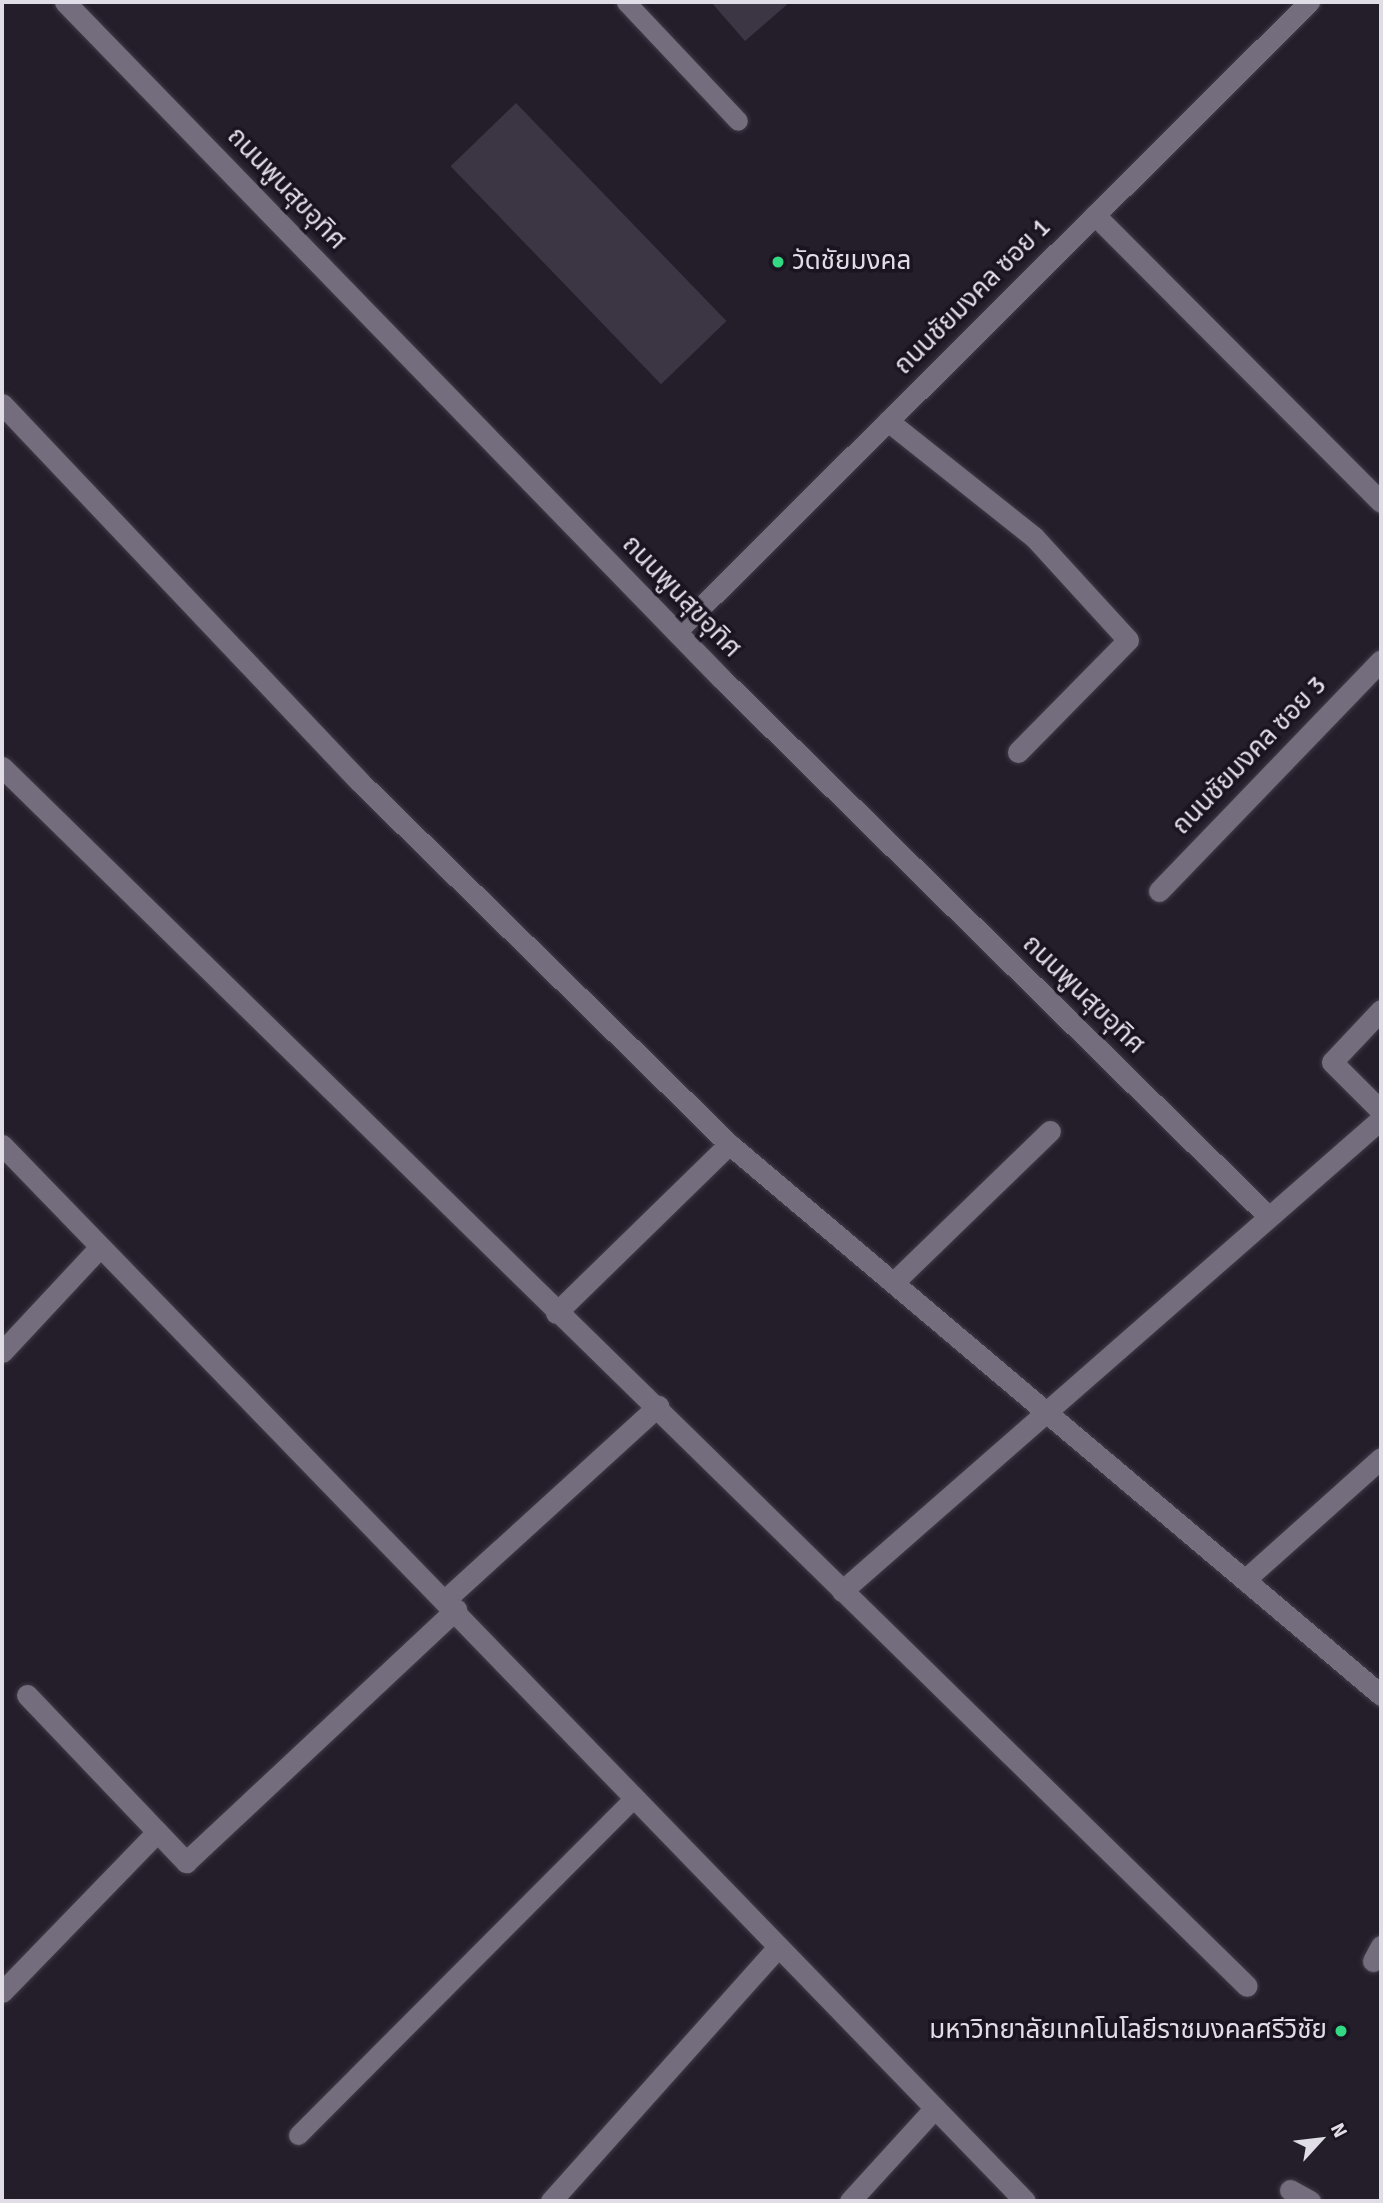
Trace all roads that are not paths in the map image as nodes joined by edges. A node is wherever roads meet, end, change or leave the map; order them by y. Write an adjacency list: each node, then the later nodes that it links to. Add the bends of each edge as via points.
1 (65, 2): 9 (street, ถนนพูนสุขอุทิศ)
2 (626, 2): 4 (lane)
3 (1309, 2): 5 (street, ถนนชัยมงคล ซอย 1)
4 (738, 121)
5 (1095, 215): 7 (street, ถนนชัยมงคล ซอย 1); 8 (street)
6 (2, 404): 18 (street, via 360,782)
7 (888, 421): 9 (street, ถนนชัยมงคล ซอย 1); 11 (street, via 1034,537 1128,640)
8 (1381, 502)
9 (676, 632): 20 (street, ถนนพูนสุขอุทิศ)
10 (1381, 660): 13 (street, ถนนชัยมงคล ซอย 3)
11 (1018, 752)
12 (2, 767): 23 (street)
13 (1159, 891)
14 (1381, 1010): 15 (street, via 1332,1062)
15 (1381, 1111)
16 (1381, 1119): 20 (street)
17 (1050, 1131): 22 (street)
18 (729, 1144): 22 (street); 23 (street)
19 (4, 1150): 21 (street)
20 (1269, 1217): 26 (street)
21 (99, 1248): 24 (street); 30 (street)
22 (894, 1282): 26 (street)
23 (556, 1313): 25 (street)
24 (2, 1352)
25 (658, 1406): 29 (street); 30 (street)
26 (1048, 1412): 28 (street); 29 (street)
27 (1381, 1458): 28 (street)
28 (1248, 1577): 32 (street)
29 (842, 1591): 36 (street)
30 (451, 1604): 33 (street); 34 (street, via 186,1862)
31 (27, 1695): 34 (street)
32 (1381, 1695)
33 (635, 1797): 35 (street); 39 (lane)
34 (157, 1832): 37 (street)
35 (778, 1947): 38 (street); 41 (street)
36 (1247, 1986)
37 (2, 1992)
38 (935, 2108): 42 (street); 43 (street)
39 (298, 2135)
40 (1290, 2190): 44 (street)
41 (551, 2201)
42 (850, 2201)
43 (1025, 2201)
44 (1310, 2201)

